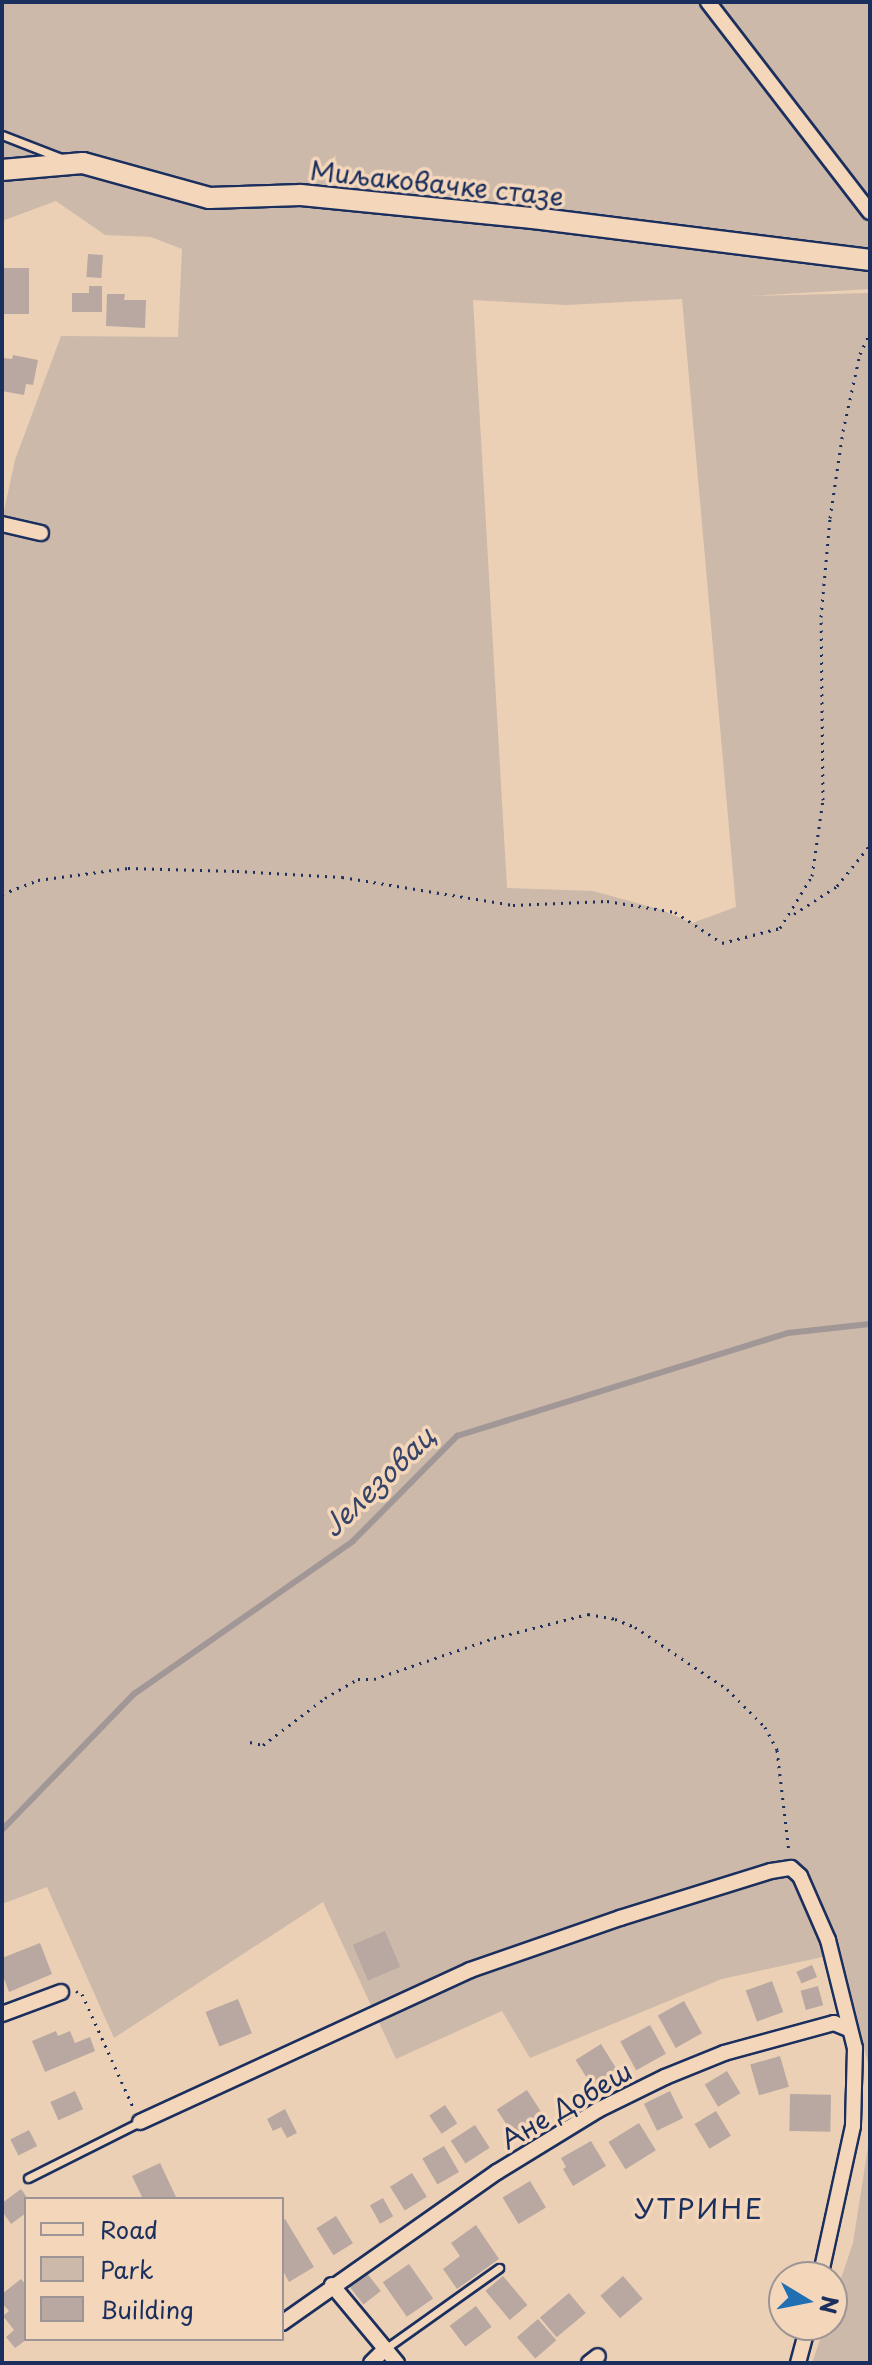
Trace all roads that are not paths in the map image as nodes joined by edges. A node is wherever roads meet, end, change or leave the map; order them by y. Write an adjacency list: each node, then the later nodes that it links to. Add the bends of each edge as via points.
1 (708, 2): 5 (street)
2 (2, 135): 3 (lane)
3 (69, 164): 4 (street, Миљаковачке стазе); 6 (street, Миљаковачке стазе, via 95,165 209,198 301,195)
4 (2, 170)
5 (870, 212)
6 (870, 260)
7 (2, 524): 8 (street)
8 (41, 533)
9 (61, 1992): 10 (street)
10 (2, 2014)
11 (848, 2029): 12 (street, via 828,1940 800,1876 791,1868 470,1970); 14 (street, via 855,2048 853,2126); 16 (street, Ане Добеш, via 834,2023 724,2053 627,2095 509,2164)
12 (140, 2122): 13 (lane)
13 (28, 2178)
14 (823, 2261)
15 (499, 2268): 19 (lane)
16 (332, 2285): 17 (street, Ане Добеш); 19 (street)
17 (284, 2321)
18 (804, 2341): 22 (street)
19 (385, 2349): 20 (street); 21 (street)
20 (371, 2363)
21 (397, 2363)
22 (798, 2363)

